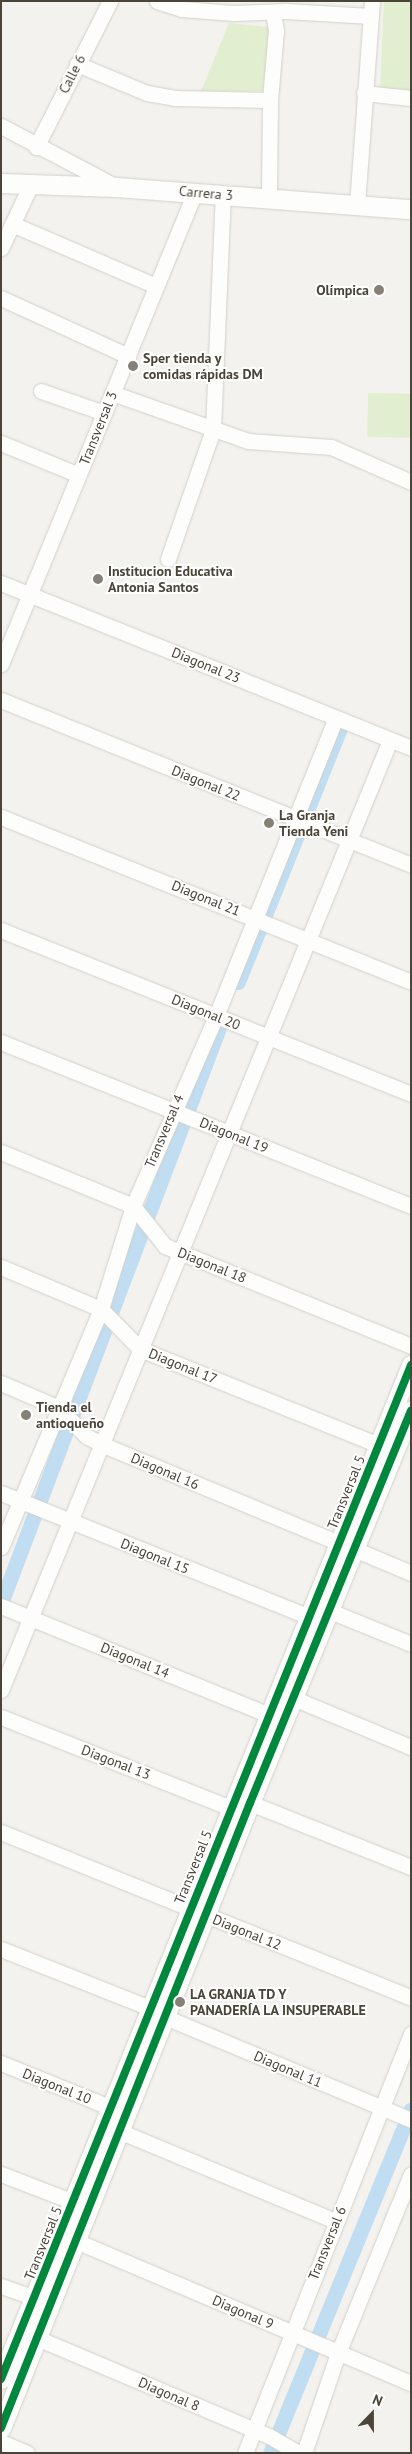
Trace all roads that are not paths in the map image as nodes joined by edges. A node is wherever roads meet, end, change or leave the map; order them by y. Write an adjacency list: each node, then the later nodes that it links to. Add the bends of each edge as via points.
1 (110, 1): 5 (street, Calle 6)
2 (157, 1): 4 (street, via 182,9)
3 (371, 9): 4 (street); 6 (street)
4 (273, 13): 8 (street, via 276,30)
5 (77, 64): 8 (street, via 147,93 174,98); 10 (street, Calle 6)
6 (364, 93): 7 (street); 17 (street)
7 (411, 98)
8 (270, 100): 16 (street)
9 (1, 126): 10 (street)
10 (36, 147): 13 (street)
11 (32, 182): 12 (street, Carrera 3); 13 (street, Carrera 3); 19 (street)
12 (1, 183)
13 (116, 187): 14 (street, Carrera 3)
14 (195, 192): 15 (street, Carrera 3); 21 (street, Transversal 3)
15 (223, 196): 16 (street, Carrera 3); 27 (street)
16 (269, 198): 17 (street, Carrera 3)
17 (357, 205): 18 (street, Carrera 3)
18 (411, 209)
19 (12, 224): 20 (street); 21 (street)
20 (1, 248)
21 (156, 286): 23 (street, Transversal 3)
22 (1, 298): 23 (street)
23 (128, 356): 25 (street, Transversal 3)
24 (41, 392): 26 (street)
25 (112, 393): 26 (street, Transversal 3); 27 (street)
26 (104, 413): 29 (street, Transversal 3)
27 (213, 430): 30 (street, via 267,444 331,447); 31 (street)
28 (1, 443): 29 (street)
29 (79, 475): 33 (street, Transversal 3)
30 (411, 482)
31 (168, 559)
32 (1, 583): 33 (street, Diagonal 23)
33 (30, 594): 34 (street, Transversal 3); 36 (street, Diagonal 23)
34 (1, 664)
35 (1, 700): 40 (street, Diagonal 22)
36 (336, 718): 37 (street, Diagonal 23); 40 (street, Transversal 4)
37 (390, 740): 38 (street, Diagonal 23); 41 (street)
38 (411, 748)
39 (1, 816): 43 (street, Diagonal 21)
40 (299, 820): 41 (street, Diagonal 22); 43 (street, Transversal 4)
41 (348, 840): 42 (street, Diagonal 22); 45 (street)
42 (411, 865)
43 (258, 919): 45 (street, Diagonal 21); 47 (street, Transversal 4)
44 (1, 930): 47 (street, Diagonal 20)
45 (307, 940): 46 (street, Diagonal 21); 48 (street)
46 (411, 982)
47 (218, 1016): 48 (street, Diagonal 20); 51 (street, Transversal 4)
48 (268, 1037): 50 (street, Diagonal 20); 52 (street)
49 (1, 1042): 51 (street, Diagonal 19)
50 (411, 1094)
51 (176, 1113): 52 (street, Diagonal 19); 55 (street, Transversal 4)
52 (228, 1133): 54 (street, Diagonal 19); 56 (street)
53 (1, 1152): 55 (street)
54 (411, 1206)
55 (137, 1210): 56 (street, Diagonal 18, via 165,1246); 58 (street, Transversal 4)
56 (180, 1252): 59 (street, Diagonal 18); 60 (street)
57 (1, 1267): 58 (street, Diagonal 17)
58 (108, 1315): 60 (street, Diagonal 17); 63 (street, Transversal 4)
59 (411, 1346)
60 (140, 1348): 66 (street); 67 (street, Diagonal 17)
61 (411, 1365): 67 (street, Transversal 5)
62 (1, 1383): 63 (street, Diagonal 16)
63 (63, 1411): 66 (street, Diagonal 16, via 86,1436); 69 (street, Transversal 4)
64 (411, 1411): 65 (street, Transversal 5)
65 (406, 1436): 71 (street, Transversal 5)
66 (101, 1444): 70 (street); 71 (street, Diagonal 16)
67 (379, 1445): 71 (street, Transversal 5)
68 (1, 1493): 69 (street, Diagonal 15)
69 (28, 1504): 70 (street, Diagonal 15); 72 (street, Transversal 4)
70 (70, 1522): 75 (street, Diagonal 15); 76 (street)
71 (347, 1546): 73 (street, Diagonal 16); 75 (street, Transversal 5)
72 (1, 1547)
73 (411, 1573)
74 (6, 1608): 76 (street, Diagonal 14)
75 (319, 1614): 77 (street, Diagonal 15); 79 (street, Transversal 5); 80 (street, Transversal 5)
76 (31, 1618): 78 (street); 80 (street, Diagonal 14)
77 (411, 1644)
78 (1, 1690)
79 (293, 1698): 82 (street); 83 (street, Transversal 5)
80 (269, 1715): 84 (street, Transversal 5)
81 (1, 1717): 84 (street, Diagonal 13)
82 (411, 1747)
83 (250, 1803): 86 (street); 87 (street, Transversal 5)
84 (230, 1808): 87 (street, Transversal 5)
85 (1, 1832): 87 (street, Diagonal 12)
86 (411, 1867)
87 (197, 1912): 89 (street, Diagonal 12); 90 (street, Transversal 5)
88 (1, 1949): 90 (street, Diagonal 11)
89 (411, 1998)
90 (158, 2013): 93 (street, Transversal 5); 94 (street, Diagonal 11); 96 (street, Transversal 5)
91 (411, 2034): 94 (street, Transversal 6)
92 (1, 2063): 93 (street, Diagonal 10)
93 (112, 2108): 99 (street, Transversal 5)
94 (380, 2108): 95 (street, Diagonal 11); 100 (street, Transversal 6)
95 (411, 2120)
96 (119, 2131): 100 (street); 101 (street, Transversal 5)
97 (1, 2174): 99 (street)
98 (411, 2174): 106 (street)
99 (74, 2202): 103 (street, Transversal 5)
100 (336, 2220): 104 (street, Transversal 6)
101 (76, 2241): 104 (street, Diagonal 9); 105 (street, Transversal 5)
102 (1, 2286): 103 (street)
103 (34, 2298): 107 (street, Transversal 5)
104 (294, 2334): 106 (street, Diagonal 9); 110 (street, Transversal 6)
105 (37, 2338): 109 (street, Transversal 5); 110 (street, Diagonal 8)
106 (333, 2350): 108 (street, Diagonal 9); 115 (street)
107 (1, 2379)
108 (411, 2383)
109 (1, 2428)
110 (252, 2430): 112 (street, Diagonal 8); 114 (street, Transversal 6)
111 (1, 2442): 113 (street)
112 (292, 2449)
113 (27, 2453)
114 (245, 2453)
115 (304, 2453)

